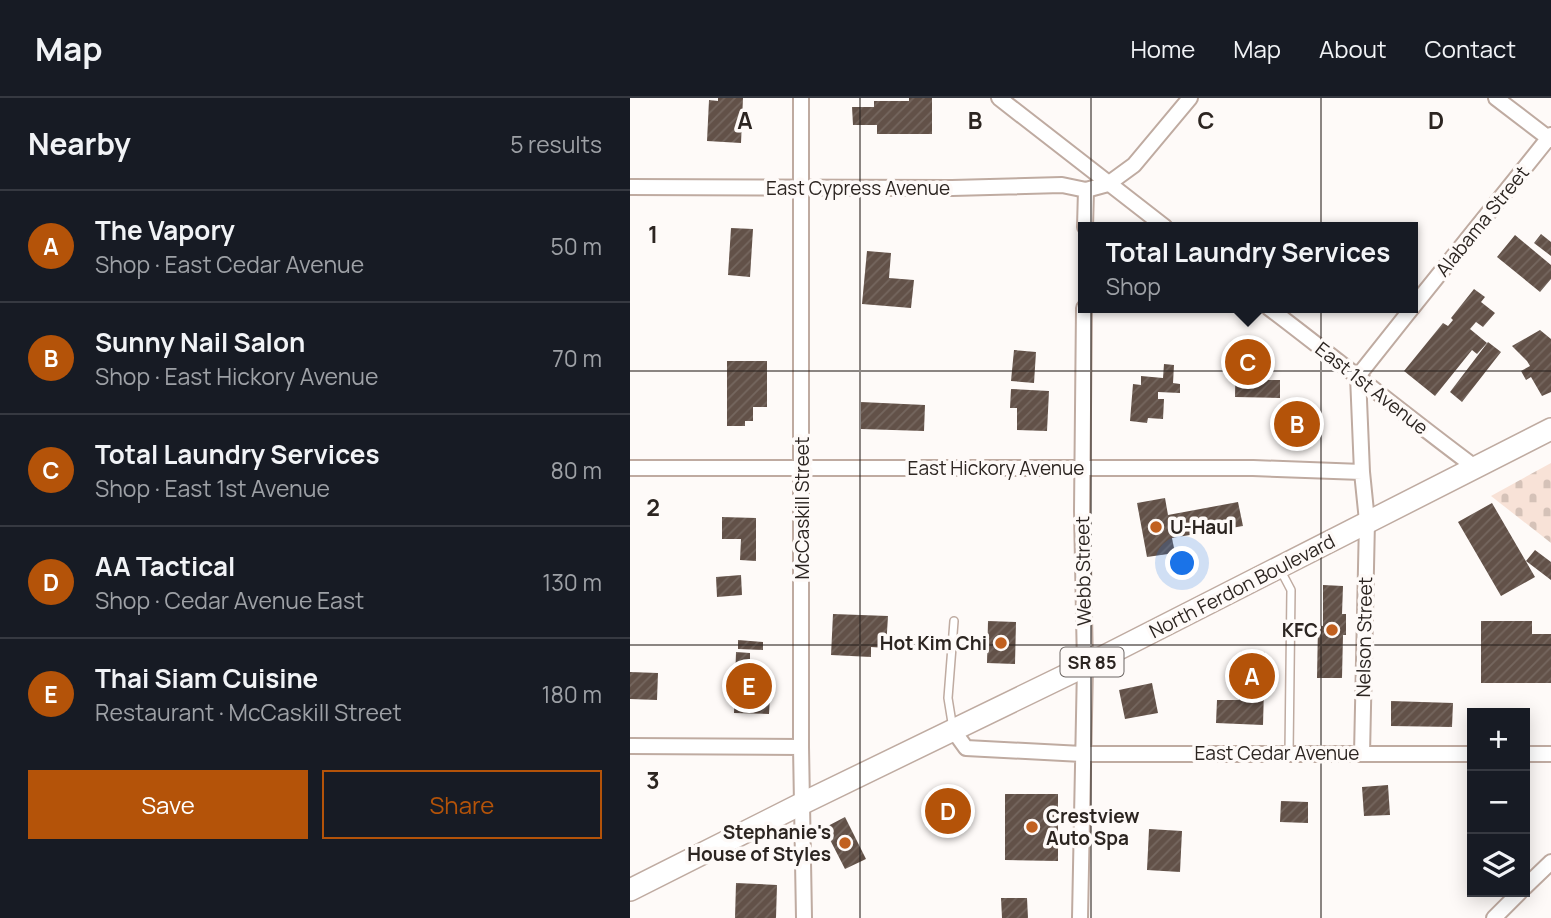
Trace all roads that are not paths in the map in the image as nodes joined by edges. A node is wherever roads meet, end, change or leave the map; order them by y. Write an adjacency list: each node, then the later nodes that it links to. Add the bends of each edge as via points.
1 (802, 98): 7 (street, McCaskill Street)
2 (999, 98): 6 (street)
3 (1190, 98): 6 (street, via 1133,165)
4 (1496, 98): 5 (street)
5 (1550, 138): 12 (street, Alabama Street)
6 (1108, 184): 9 (street); 11 (street)
7 (801, 186): 8 (street, East Cypress Avenue); 9 (street, East Cypress Avenue, via 1062,186); 21 (street, McCaskill Street)
8 (630, 187)
9 (1086, 190): 10 (street)
10 (1085, 222)
11 (1158, 222)
12 (1418, 301)
13 (1084, 313): 19 (street, Webb Street)
14 (1276, 313): 16 (street, East 1st Avenue)
15 (1408, 313): 16 (street, Alabama Street)
16 (1358, 376): 20 (street, East 1st Avenue); 22 (street)
17 (1551, 429): 20 (main road, North Ferdon Boulevard / SR 85)
18 (630, 468): 21 (street, East Hickory Avenue)
19 (1083, 468): 21 (street, East Hickory Avenue); 22 (street, East Hickory Avenue); 26 (street, Webb Street)
20 (1476, 468): 23 (main road, North Ferdon Boulevard / SR 85)
21 (802, 469): 29 (street, McCaskill Street)
22 (1362, 472): 23 (street)
23 (1367, 521): 24 (main road, North Ferdon Boulevard / SR 85); 32 (street, Nelson Street)
24 (1279, 567): 26 (main road, North Ferdon Boulevard / SR 85); 30 (lane, via 1291,590)
25 (954, 621): 27 (lane, via 948,698)
26 (1085, 666): 27 (main road, North Ferdon Boulevard / SR 85); 31 (street, Webb Street)
27 (953, 730): 31 (street, East Cedar Avenue, via 966,748); 36 (main road, North Ferdon Boulevard / SR 85)
28 (630, 746): 29 (street)
29 (801, 747): 36 (street, McCaskill Street)
30 (1289, 753): 31 (street, East Cedar Avenue); 32 (street, East Cedar Avenue)
31 (1082, 754): 42 (street, Webb Street)
32 (1362, 754): 33 (street, East Cedar Avenue)
33 (1467, 754)
34 (1530, 754): 35 (street)
35 (1551, 754)
36 (801, 804): 39 (main road, North Ferdon Boulevard / SR 85); 41 (street, McCaskill Street)
37 (1551, 862): 38 (street)
38 (1530, 882)
39 (630, 890)
40 (1515, 897): 43 (street)
41 (804, 918)
42 (1080, 918)
43 (1494, 918)

